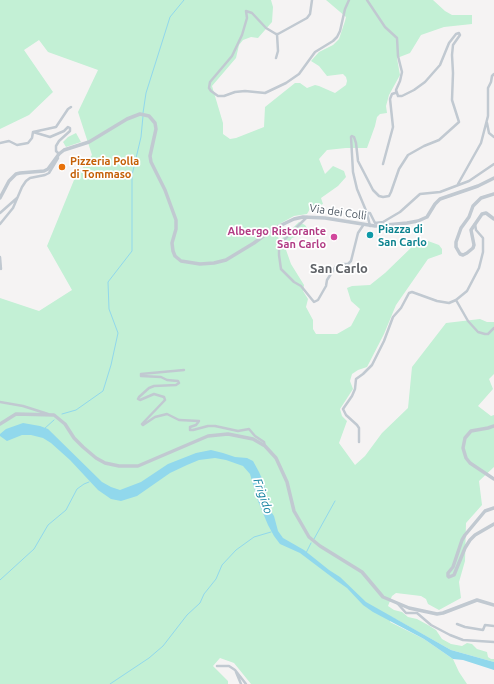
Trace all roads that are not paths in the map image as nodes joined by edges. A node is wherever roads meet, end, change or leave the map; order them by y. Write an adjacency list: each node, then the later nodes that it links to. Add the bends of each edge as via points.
1 (312, 0): 4 (street, via 307,18)
2 (348, 0): 4 (street, via 337,37 315,52 299,74 286,83 265,93 245,91 218,96 210,91 210,82 232,56 242,35 247,18 246,11)
3 (367, 0): 7 (street, via 385,27 397,38 402,72)
4 (277, 34): 5 (street)
5 (276, 58)
6 (494, 74): 9 (street, via 488,88)
7 (396, 93): 14 (street, via 390,97 393,127); 21 (street, via 402,96 422,85 437,69 449,43 459,33 460,36 453,45 451,93 459,122 439,140 408,155 388,196 379,196 373,190 358,161 354,137 350,137 353,172)
8 (71, 107): 10 (street, via 56,127)
9 (487, 120): 11 (street, via 489,134); 17 (street, via 481,143)
10 (33, 132): 12 (street, via 28,142 17,145 7,141); 13 (street, via 50,137 70,128 56,146)
11 (494, 137)
12 (0, 143)
13 (60, 153): 19 (street, Via dei Colli, via 44,171 16,174); 20 (street, via 49,173 28,178); 23 (street, Via dei Colli, via 89,142 127,119 140,114 149,116 156,129 151,162 176,220 172,243 175,256 181,261 200,264 226,260 273,229)
14 (383, 164)
15 (494, 164): 17 (street, via 479,175)
16 (494, 178): 28 (street, Via dei Colli, via 440,199 430,214 423,219)
17 (458, 184): 21 (street, via 440,192 420,194 400,212 383,222 375,223 370,213)
18 (494, 194): 27 (street, via 481,198 473,206 456,242 460,254 468,253 474,247 471,232)
19 (0, 198)
20 (17, 198): 22 (street); 25 (street, via 13,208)
21 (367, 213): 28 (street)
22 (0, 214)
23 (307, 216): 26 (street, Via dei Colli); 26 (street, via 282,242 279,256 282,269 314,302 318,300 336,266 351,261 358,233)
24 (494, 219): 27 (street, via 484,213)
25 (0, 224)
26 (364, 224): 28 (street, Via dei Colli)
27 (475, 224): 31 (street, via 476,230 483,238 482,258 467,291)
28 (370, 226)
29 (0, 257): 30 (street)
30 (1, 269)
31 (456, 300): 32 (street, via 468,321 478,332 488,334); 38 (street, via 443,302 412,292 408,294 393,317 372,365 356,379 352,396 343,409 359,428)
32 (494, 328)
33 (184, 370): 39 (street, via 141,374 179,383 148,388 139,397 140,400 154,394 164,397 165,400 142,424 143,426 155,417 167,414 179,420 199,421 190,427 190,430 208,426 238,431 249,429 264,442)
34 (0, 402): 35 (street)
35 (54, 415): 36 (street, via 16,414); 39 (street, via 96,458 119,466 138,466 199,439 216,435 243,436)
36 (0, 424)
37 (494, 426): 40 (street, via 471,431 465,438 463,448 470,463)
38 (359, 442)
39 (265, 446): 43 (street, via 283,471 294,511 309,537 355,566 383,596)
40 (494, 479)
41 (494, 508): 42 (street, via 484,511 465,535 448,576 454,575 464,548 470,540)
42 (494, 524)
43 (398, 604): 44 (street, via 437,614 477,600); 47 (street, via 406,612 418,613 431,625 450,635 463,640)
44 (494, 604)
45 (457, 624): 46 (street, via 483,630 485,625)
46 (494, 626)
47 (494, 642)
48 (217, 666): 49 (street, via 228,666)
49 (235, 670): 50 (street); 51 (street)
50 (242, 684)
51 (246, 684)

